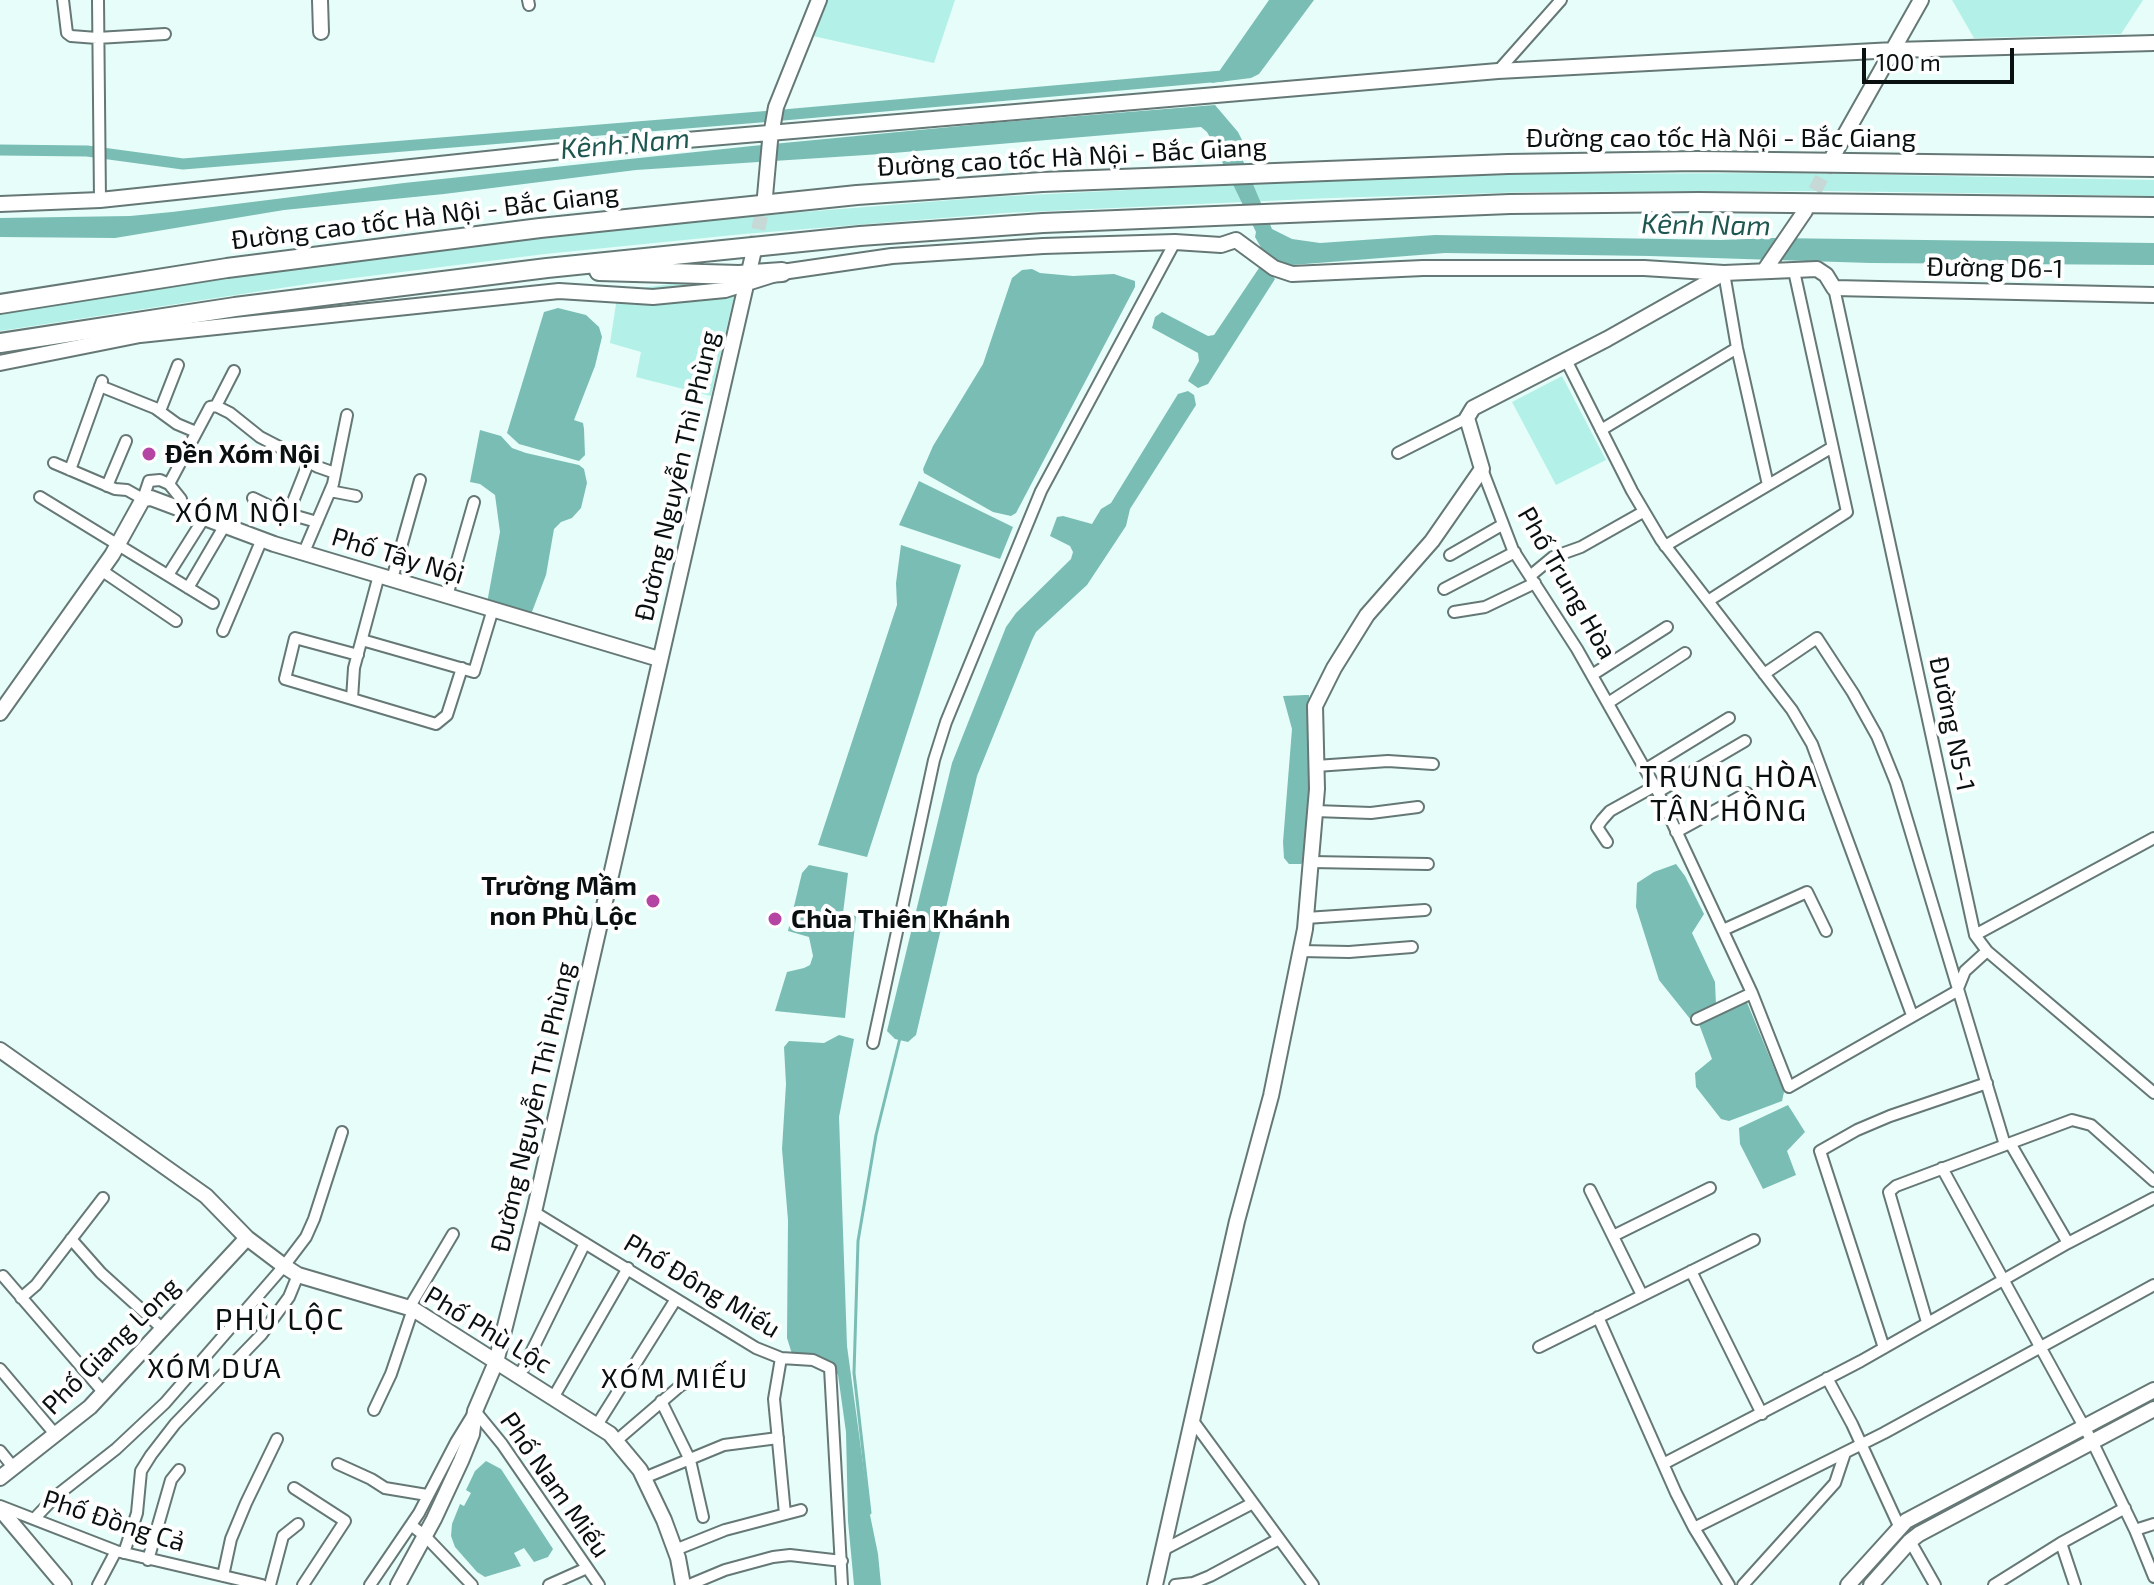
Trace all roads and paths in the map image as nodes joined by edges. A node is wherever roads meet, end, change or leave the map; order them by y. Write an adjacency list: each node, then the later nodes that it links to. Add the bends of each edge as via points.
1 (63, 0): 9 (street, via 67,33)
2 (98, 0): 9 (street)
3 (320, 0): 7 (street)
4 (819, 0): 13 (street, via 776,107)
5 (1561, 0): 12 (street)
6 (1921, 0): 11 (street)
7 (321, 32)
8 (165, 34): 9 (street)
9 (97, 38): 17 (street)
10 (2154, 43): 11 (street)
11 (1894, 50): 12 (street); 14 (street)
12 (1498, 71): 13 (street)
13 (771, 133): 16 (street); 17 (street)
14 (1833, 156)
15 (2154, 167): 31 (highway, Đường cao tốc Hà Nội - Bắc Giang, via 1698,161 1042,182 540,228 227,268)
16 (765, 196)
17 (100, 200): 18 (street)
18 (0, 204)
19 (2154, 207): 28 (highway, via 1699,202 1226,213 860,236)
20 (1802, 217): 23 (street)
21 (1175, 242): 25 (street, via 892,256); 26 (street, via 1239,241 1274,268 1292,274 1423,268); 125 (street, via 1041,491 946,722)
22 (754, 250): 27 (street, Đường Nguyễn Thì Phùng)
23 (1764, 271): 24 (street); 26 (street)
24 (1794, 271): 29 (street, via 1821,271); 45 (street)
25 (782, 272): 27 (highway)
26 (1724, 273): 33 (street); 34 (street)
27 (747, 279): 28 (highway, via 601,271); 35 (street, via 725,290 653,297 559,291 154,334); 92 (street, Đường Nguyễn Thì Phùng)
28 (405, 286): 32 (highway, via 98,326)
29 (1834, 288): 30 (street, Đường D6-1); 117 (street, Đường N5-1)
30 (2154, 295)
31 (0, 304)
32 (0, 345)
33 (1737, 348): 42 (street); 54 (street)
34 (1566, 360): 41 (street, via 1473,408); 42 (street)
35 (0, 363)
36 (178, 365): 39 (street)
37 (234, 371): 38 (street)
38 (216, 406): 43 (street, via 210,407); 47 (street, via 260,437)
39 (160, 411): 43 (street); 50 (street, via 101,384)
40 (347, 415): 51 (street)
41 (1467, 418): 46 (street); 49 (street, Phố Trung Hòa)
42 (1601, 430): 63 (street)
43 (196, 432): 53 (street)
44 (126, 441): 55 (street)
45 (1831, 448): 54 (street); 82 (street, via 1847,512)
46 (1398, 453)
47 (309, 461): 51 (street); 64 (street)
48 (54, 463): 50 (street)
49 (1482, 469): 68 (street, Phố Trung Hòa); 102 (street, via 1432,541 1367,615 1334,668 1315,706)
50 (70, 470): 55 (street)
51 (335, 473): 56 (street)
52 (420, 480): 77 (street)
53 (169, 484): 60 (street, via 149,481); 62 (street)
54 (1768, 485): 71 (street)
55 (107, 486): 60 (street)
56 (330, 491): 57 (street); 66 (street)
57 (356, 496)
58 (40, 497): 70 (street)
59 (253, 498): 64 (street)
60 (143, 499): 62 (street, Phố Tây Nội); 70 (street)
61 (474, 502): 81 (street)
62 (182, 509): 65 (street, Phố Tây Nội)
63 (1643, 512): 71 (street); 78 (street, via 1553,557)
64 (288, 514): 66 (street)
65 (204, 518): 67 (street, Phố Tây Nội); 76 (street)
66 (317, 522): 72 (street)
67 (225, 525): 69 (street, Phố Tây Nội); 79 (street)
68 (1502, 525): 73 (street, Phố Trung Hòa); 74 (street)
69 (262, 539): 72 (street, Phố Tây Nội); 88 (street)
70 (118, 544): 75 (street); 76 (street)
71 (1665, 546): 82 (street)
72 (304, 552): 77 (street, Phố Tây Nội)
73 (1515, 552): 78 (street, Phố Trung Hòa); 80 (street)
74 (1450, 555)
75 (101, 570): 86 (street); 98 (street)
76 (168, 575): 79 (street)
77 (385, 577): 81 (street, Phố Tây Nội); 89 (street)
78 (1532, 579): 85 (street, via 1485,607); 95 (street, Phố Trung Hòa)
79 (188, 588): 83 (street)
80 (1444, 589)
81 (447, 596): 84 (street, Phố Tây Nội)
82 (1708, 601): 94 (street)
83 (213, 603)
84 (493, 609): 92 (street, Phố Tây Nội); 93 (street, via 474,672)
85 (1454, 612)
86 (176, 621)
87 (1667, 627): 95 (street)
88 (223, 631)
89 (362, 640): 91 (street); 93 (street)
90 (1685, 653): 97 (street)
91 (358, 655): 96 (street); 96 (street, via 295,638 284,676 288,682)
92 (659, 659): 137 (street, Đường Nguyễn Thì Phùng)
93 (462, 668): 96 (street, via 447,715 436,724)
94 (1764, 674): 121 (street, via 1817,638 1853,693 1896,783); 123 (street, via 1812,744)
95 (1592, 675): 97 (street, Phố Trung Hòa)
96 (352, 699)
97 (1608, 703): 103 (street, Phố Trung Hòa)
98 (0, 713)
99 (1729, 718): 103 (street)
100 (1745, 741): 104 (street)
101 (1433, 764): 102 (street)
102 (1316, 766): 107 (street)
103 (1646, 769): 104 (street, Phố Trung Hòa)
104 (1656, 789): 108 (street, Phố Trung Hòa); 110 (street, via 1610,811 1597,827)
105 (1747, 793): 108 (street)
106 (1418, 807): 107 (street, via 1371,813)
107 (1315, 811): 111 (street)
108 (1676, 832): 115 (street, Phố Trung Hòa)
109 (2154, 838): 117 (street)
110 (1607, 842)
111 (1311, 862): 112 (street); 114 (street)
112 (1428, 864)
113 (1425, 910): 114 (street)
114 (1306, 918): 119 (street)
115 (1723, 930): 116 (street, via 1807,892); 122 (street, Phố Trung Hòa)
116 (1826, 931)
117 (1975, 935): 120 (street, Đường N5-1)
118 (1412, 947): 119 (street)
119 (1301, 951): 176 (street)
120 (1987, 951): 121 (street, via 1965,971); 128 (street, Đường N5-1)
121 (1957, 991): 123 (street); 127 (street)
122 (1752, 993): 123 (street, Phố Trung Hòa, via 1789,1087); 124 (street)
123 (1912, 1015)
124 (1702, 1017)
125 (873, 1043)
126 (0, 1050): 140 (street, Phố Phù Lộc, via 206,1196)
127 (1987, 1083): 130 (street); 161 (street, via 1890,1116 1820,1151)
128 (2154, 1093)
129 (342, 1132): 145 (street, via 314,1219)
130 (2007, 1144): 131 (street); 132 (street, via 2079,1120); 144 (street)
131 (1942, 1168): 150 (street); 157 (street, via 1889,1192)
132 (2154, 1181)
133 (1710, 1188): 139 (street)
134 (1590, 1190): 139 (street)
135 (103, 1198): 141 (street)
136 (2154, 1198): 144 (street)
137 (534, 1212): 143 (street, Phố Đông Miếu); 163 (street, Đường Nguyễn Thì Phùng)
138 (453, 1234): 155 (street)
139 (1613, 1236): 152 (street)
140 (247, 1238): 145 (street, Phố Phù Lộc); 158 (street, Phố Giang Long)
141 (71, 1239): 153 (street); 158 (street)
142 (1754, 1240): 147 (street)
143 (585, 1243): 146 (street, Phố Đông Miếu); 166 (street)
144 (2068, 1243): 150 (street)
145 (284, 1266): 148 (street, Phố Phù Lộc); 202 (street, via 165,1403)
146 (628, 1268): 154 (street, Phố Đông Miếu); 170 (street)
147 (1691, 1271): 152 (street); 175 (street)
148 (298, 1275): 155 (street, Phố Phù Lộc); 215 (street, via 261,1335 175,1424 146,1463 137,1513)
149 (3, 1276): 153 (street)
150 (2002, 1280): 157 (street); 160 (street)
151 (2154, 1285): 160 (street)
152 (1642, 1295): 156 (street)
153 (21, 1298): 169 (street)
154 (676, 1299): 162 (street, Phố Đông Miếu); 177 (street)
155 (411, 1309): 163 (street, Phố Phù Lộc); 173 (street)
156 (1598, 1317): 159 (street); 188 (street)
157 (1927, 1322): 161 (street)
158 (164, 1330): 169 (street, Phố Giang Long)
159 (1539, 1347)
160 (2040, 1347): 178 (street); 184 (street)
161 (1884, 1348): 167 (street)
162 (781, 1358): 180 (street, via 774,1399); 217 (street, Phố Đông Miếu, via 820,1362 831,1371)
163 (496, 1362): 166 (street, Phố Phù Lộc); 174 (street, Đường Nguyễn Thì Phùng)
164 (0, 1369): 179 (street)
165 (713, 1374): 171 (street, via 694,1378)
166 (519, 1377): 170 (street, Phố Phù Lộc)
167 (1827, 1378): 175 (street); 184 (street)
168 (2154, 1390): 178 (street)
169 (104, 1393): 179 (street, Phố Giang Long)
170 (553, 1398): 177 (street, Phố Phù Lộc)
171 (661, 1401): 182 (street); 187 (street)
172 (2154, 1409): 183 (street)
173 (374, 1410)
174 (475, 1411): 195 (street); 209 (street, Đường Nguyễn Thì Phùng, via 472,1434); 218 (street, Phố Nam Miếu)
175 (1762, 1414): 188 (street)
176 (1193, 1421): 196 (street); 214 (street)
177 (597, 1425): 182 (street, Phố Phù Lộc)
178 (2085, 1427): 183 (street); 206 (street)
179 (55, 1434): 190 (street, Phố Giang Long)
180 (778, 1438): 187 (street, via 724,1445); 200 (street)
181 (277, 1439): 219 (street, via 231,1539)
182 (616, 1441): 193 (street, Phố Phù Lộc)
183 (2093, 1443): 198 (street); 211 (street)
184 (1862, 1444): 186 (street); 206 (street)
185 (0, 1451): 190 (street)
186 (1845, 1453): 207 (street); 238 (street, via 1835,1483)
187 (690, 1460): 193 (street); 201 (street)
188 (1665, 1463): 207 (street)
189 (338, 1464): 195 (street, via 385,1488)
190 (13, 1467): 192 (street, Phố Giang Long)
191 (179, 1470): 216 (street, via 171,1480)
192 (0, 1478)
193 (644, 1478): 213 (street, Phố Phù Lộc)
194 (294, 1488): 226 (street, via 345,1521)
195 (427, 1495): 205 (street)
196 (1253, 1503): 210 (street); 214 (street)
197 (0, 1507): 202 (street, Phố Đồng Cả); 222 (street)
198 (2125, 1508): 208 (street); 212 (street)
199 (801, 1510): 200 (street)
200 (785, 1514): 213 (street)
201 (703, 1517)
202 (34, 1519): 215 (street, Phố Đồng Cả)
203 (298, 1524): 225 (street, via 283,1536)
204 (2154, 1524): 208 (street)
205 (411, 1525): 209 (street); 227 (street)
206 (1899, 1526): 211 (street); 239 (street)
207 (1694, 1528): 237 (street)
208 (2135, 1530): 220 (street)
209 (425, 1536): 228 (street, Đường Nguyễn Thì Phùng); 229 (street)
210 (1279, 1539): 221 (street); 235 (street, via 1210,1576)
211 (1910, 1541): 240 (street); 241 (street)
212 (2061, 1543): 242 (street); 243 (street)
213 (675, 1550): 232 (street, Phố Phù Lộc)
214 (1161, 1551): 234 (street)
215 (120, 1552): 216 (street, Phố Đồng Cả); 223 (street)
216 (148, 1560): 219 (street, Phố Đồng Cả)
217 (842, 1561): 232 (street, via 773,1557); 233 (street, Phố Đông Miếu)
218 (587, 1568): 230 (street); 231 (street, Phố Nam Miếu)
219 (223, 1576): 224 (street, Phố Đồng Cả)
220 (2154, 1577)
221 (1311, 1582): 236 (street)
222 (64, 1585)
223 (98, 1585)
224 (262, 1585)
225 (270, 1585)
226 (303, 1585)
227 (370, 1585)
228 (398, 1585)
229 (472, 1585)
230 (549, 1585)
231 (599, 1585)
232 (686, 1585)
233 (842, 1585)
234 (1155, 1585)
235 (1175, 1585)
236 (1296, 1585)
237 (1729, 1585)
238 (1743, 1585)
239 (1848, 1585)
240 (1871, 1585)
241 (1935, 1585)
242 (1994, 1585)
243 (2075, 1585)

